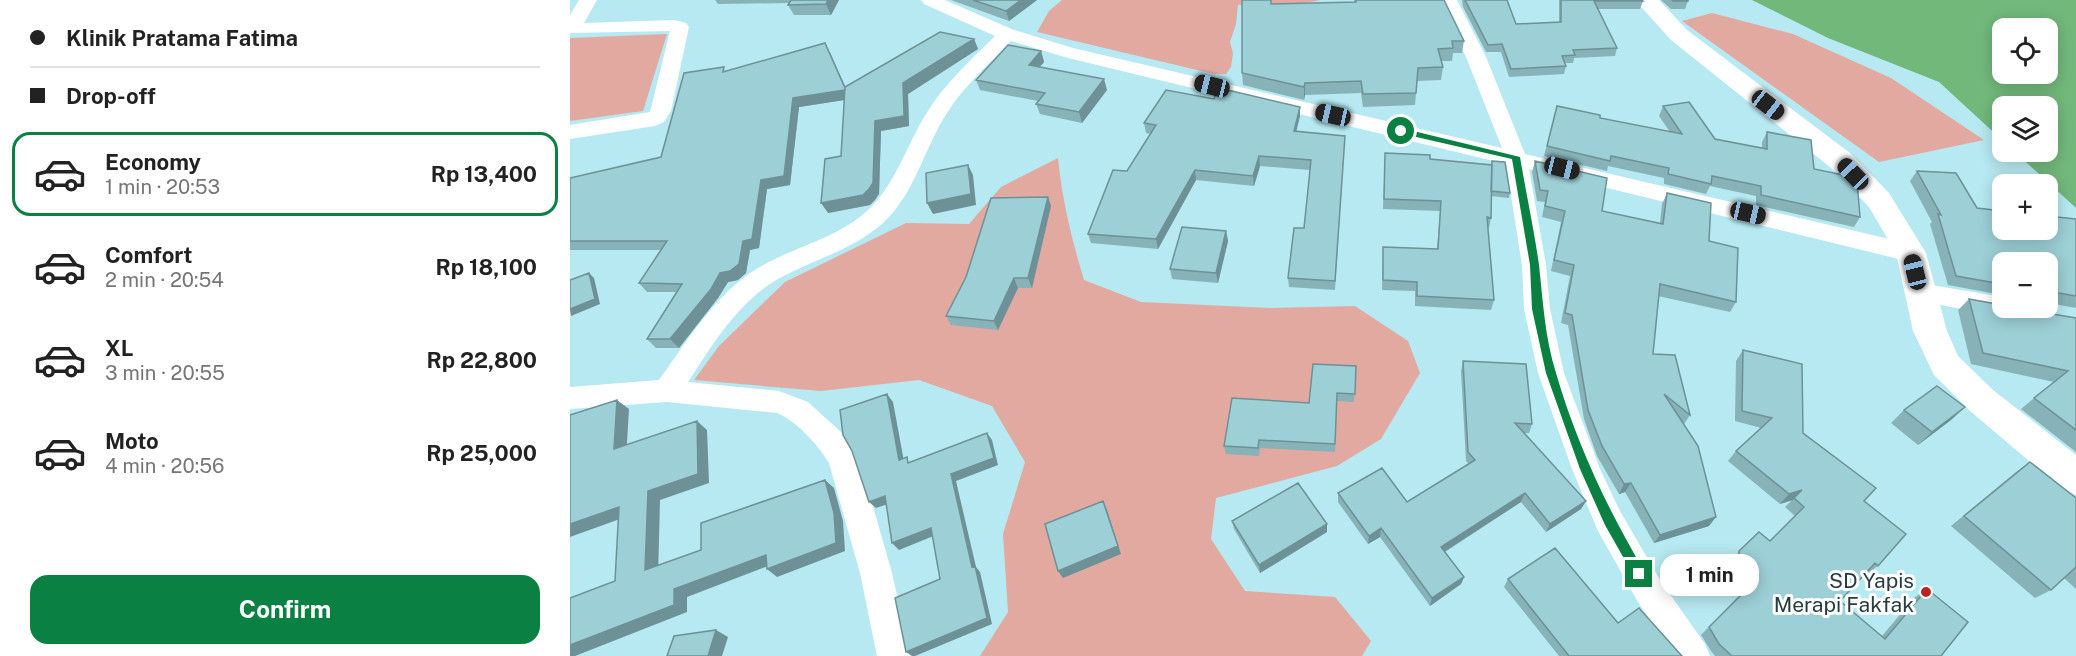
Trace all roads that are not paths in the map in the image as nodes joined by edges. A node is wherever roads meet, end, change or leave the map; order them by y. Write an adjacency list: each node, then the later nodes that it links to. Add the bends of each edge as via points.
1 (588, 0): 6 (street, via 574,24 576,29 680,27 657,117)
2 (930, 0): 5 (street)
3 (1448, 0): 7 (street, via 1476,57)
4 (1646, 0): 8 (main road, via 1679,35 1840,160 1879,200)
5 (1007, 34): 7 (street); 11 (street, via 939,110 894,196 876,217 752,285 719,319)
6 (570, 132)
7 (1516, 157): 8 (street); 15 (street, via 1534,265 1537,309 1555,384 1609,521 1649,591)
8 (1911, 252): 9 (main road)
9 (1920, 292): 10 (street); 13 (main road, via 1930,331 1946,365 1981,400)
10 (1992, 305)
11 (667, 391): 12 (street); 14 (street, via 779,402 798,410 831,441 855,496 887,612)
12 (570, 398)
13 (2076, 478)
14 (894, 656)
15 (1693, 656)

